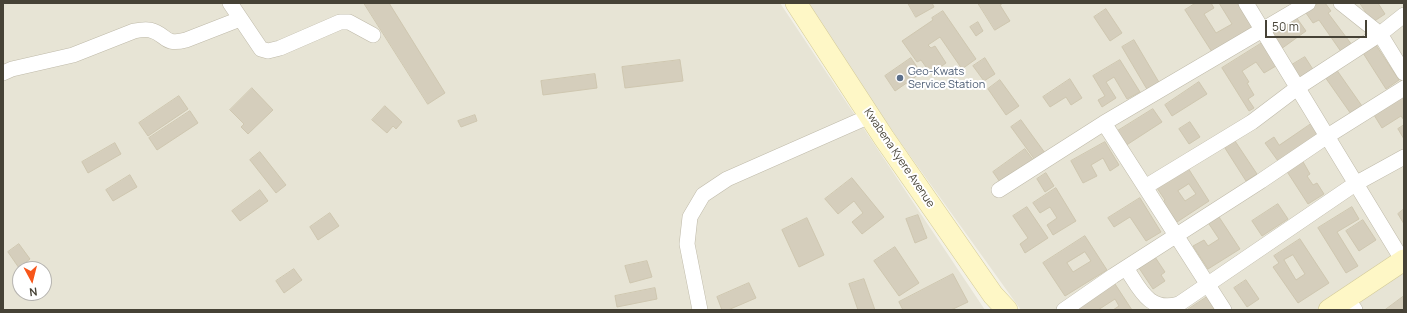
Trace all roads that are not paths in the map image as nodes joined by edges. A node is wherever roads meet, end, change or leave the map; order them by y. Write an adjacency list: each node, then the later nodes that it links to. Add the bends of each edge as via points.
1 (230, 3): 7 (street)
2 (796, 3): 15 (main road, Kwabena Kyere Avenue)
3 (1246, 3): 8 (street)
4 (1308, 3): 8 (street)
5 (1341, 3): 9 (street)
6 (1404, 15): 9 (street)
7 (240, 19): 10 (street, via 261,49 268,51 340,22 349,22); 11 (street, via 177,43 170,42 151,30 134,31 73,55)
8 (1261, 30): 13 (street); 16 (street)
9 (1380, 34): 12 (street); 13 (street)
10 (373, 35)
11 (3, 72)
12 (1404, 73)
13 (1297, 88): 17 (street); 20 (street, via 1252,122)
14 (1404, 88): 17 (street)
15 (870, 116): 27 (street, via 728,179 703,195 690,217 687,244); 28 (main road, Kwabena Kyere Avenue, via 993,295)
16 (1104, 123): 20 (street); 21 (street)
17 (1326, 137): 19 (street); 22 (street)
18 (1404, 157): 19 (street)
19 (1355, 184): 23 (street); 25 (street)
20 (1145, 187): 22 (street)
21 (1000, 190)
22 (1176, 236): 24 (street); 25 (street)
23 (1403, 261): 26 (main road)
24 (1126, 268): 25 (street, via 1150,303 1160,307 1179,304); 29 (street)
25 (1208, 284): 30 (street)
26 (1351, 304): 31 (main road)
27 (700, 310)
28 (1007, 310)
29 (1064, 310)
30 (1224, 310)
31 (1329, 310)

